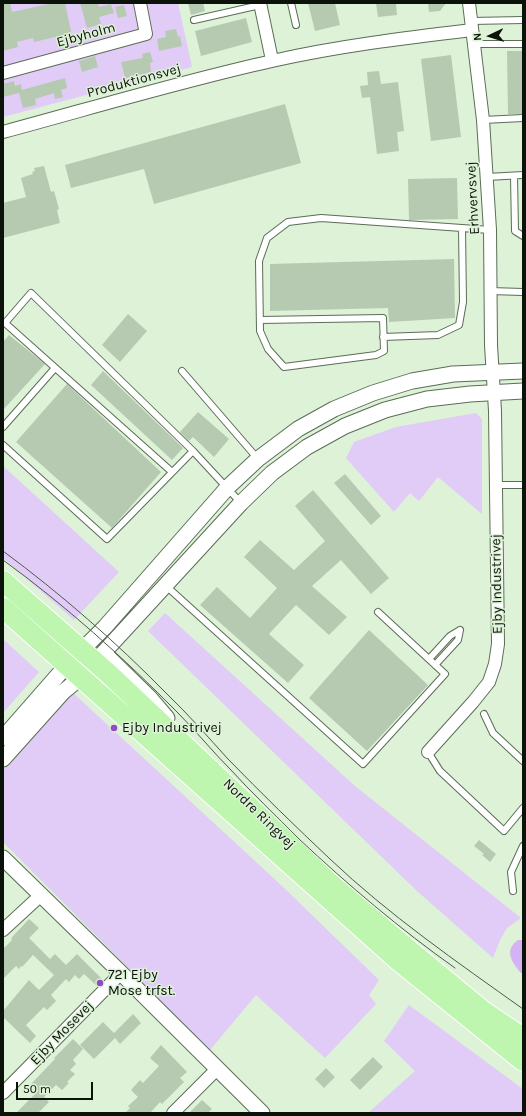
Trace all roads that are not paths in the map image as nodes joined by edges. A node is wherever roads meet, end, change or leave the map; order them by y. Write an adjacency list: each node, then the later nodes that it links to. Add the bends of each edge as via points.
1 (140, 3): 12 (street, Ejbyholm, via 146,34)
2 (292, 3): 7 (lane)
3 (469, 3): 8 (street, Erhvervsvej)
4 (260, 4): 5 (lane); 11 (street)
5 (194, 20)
6 (523, 20): 8 (lane)
7 (296, 25)
8 (472, 26): 9 (street, Erhvervsvej); 11 (street, Produktionsvej)
9 (474, 44): 10 (lane); 14 (street, Erhvervsvej)
10 (523, 44)
11 (272, 60): 15 (street, Produktionsvej)
12 (3, 73)
13 (523, 118): 14 (lane)
14 (483, 120): 18 (street, Erhvervsvej)
15 (3, 132)
16 (523, 175): 17 (lane)
17 (514, 176): 18 (lane); 21 (lane, via 515,231)
18 (487, 177): 20 (street, Erhvervsvej)
19 (462, 228): 20 (lane); 24 (lane, via 321,218 288,222 268,238 259,261); 25 (lane, via 463,302 459,325 438,335)
20 (490, 230): 22 (street, Erhvervsvej)
21 (523, 236)
22 (490, 291): 23 (lane); 28 (street, Erhvervsvej)
23 (523, 292)
24 (260, 320): 25 (lane, via 383,318); 25 (lane, via 260,331 268,349 284,366 376,355 384,351)
25 (383, 337)
26 (55, 368): 32 (lane); 34 (lane, via 4,323 31,294); 36 (lane)
27 (182, 371): 35 (lane)
28 (493, 371): 29 (street); 31 (street, Erhvervsvej); 35 (street, via 412,381 373,393 334,409 298,429)
29 (523, 371)
30 (523, 391): 31 (street)
31 (495, 392): 37 (street, Ejby Industrivej); 40 (street, via 427,399 385,410 345,426 307,447 272,472)
32 (3, 427)
33 (3, 445): 36 (lane, via 107,539)
34 (193, 451): 36 (lane); 39 (lane)
35 (258, 459): 39 (street)
36 (172, 472)
37 (496, 485): 38 (lane); 51 (street, Ejby Industrivej, via 498,644 494,664 489,682)
38 (523, 485)
39 (228, 487): 40 (lane); 47 (street, via 109,622)
40 (241, 503): 42 (street)
41 (3, 581): 47 (main road, Nordre Ringvej, via 67,636)
42 (165, 585): 47 (street); 48 (lane, via 363,764 445,674)
43 (3, 600): 47 (street)
44 (3, 608): 47 (main road, Nordre Ringvej)
45 (378, 612): 46 (lane)
46 (429, 659): 48 (lane); 48 (lane, via 450,636 460,630 458,640)
47 (84, 662): 50 (street); 52 (street, via 64,692); 61 (main road, Nordre Ringvej, via 210,768 332,885 483,1011); 62 (main road, Nordre Ringvej, via 400,962)
48 (435, 665)
49 (484, 714): 53 (lane, via 493,733)
50 (3, 738)
51 (428, 752): 54 (lane, via 440,771 504,831)
52 (3, 759)
53 (523, 761)
54 (523, 808)
55 (523, 846): 57 (lane, via 511,872)
56 (3, 858): 58 (street)
57 (513, 891)
58 (41, 895): 59 (street); 60 (street)
59 (3, 930)
60 (121, 973): 63 (street); 64 (street, Ejby Mosevej)
61 (523, 1038)
62 (523, 1060)
63 (217, 1069): 65 (street); 66 (street)
64 (3, 1093)
65 (173, 1113)
66 (262, 1113)

